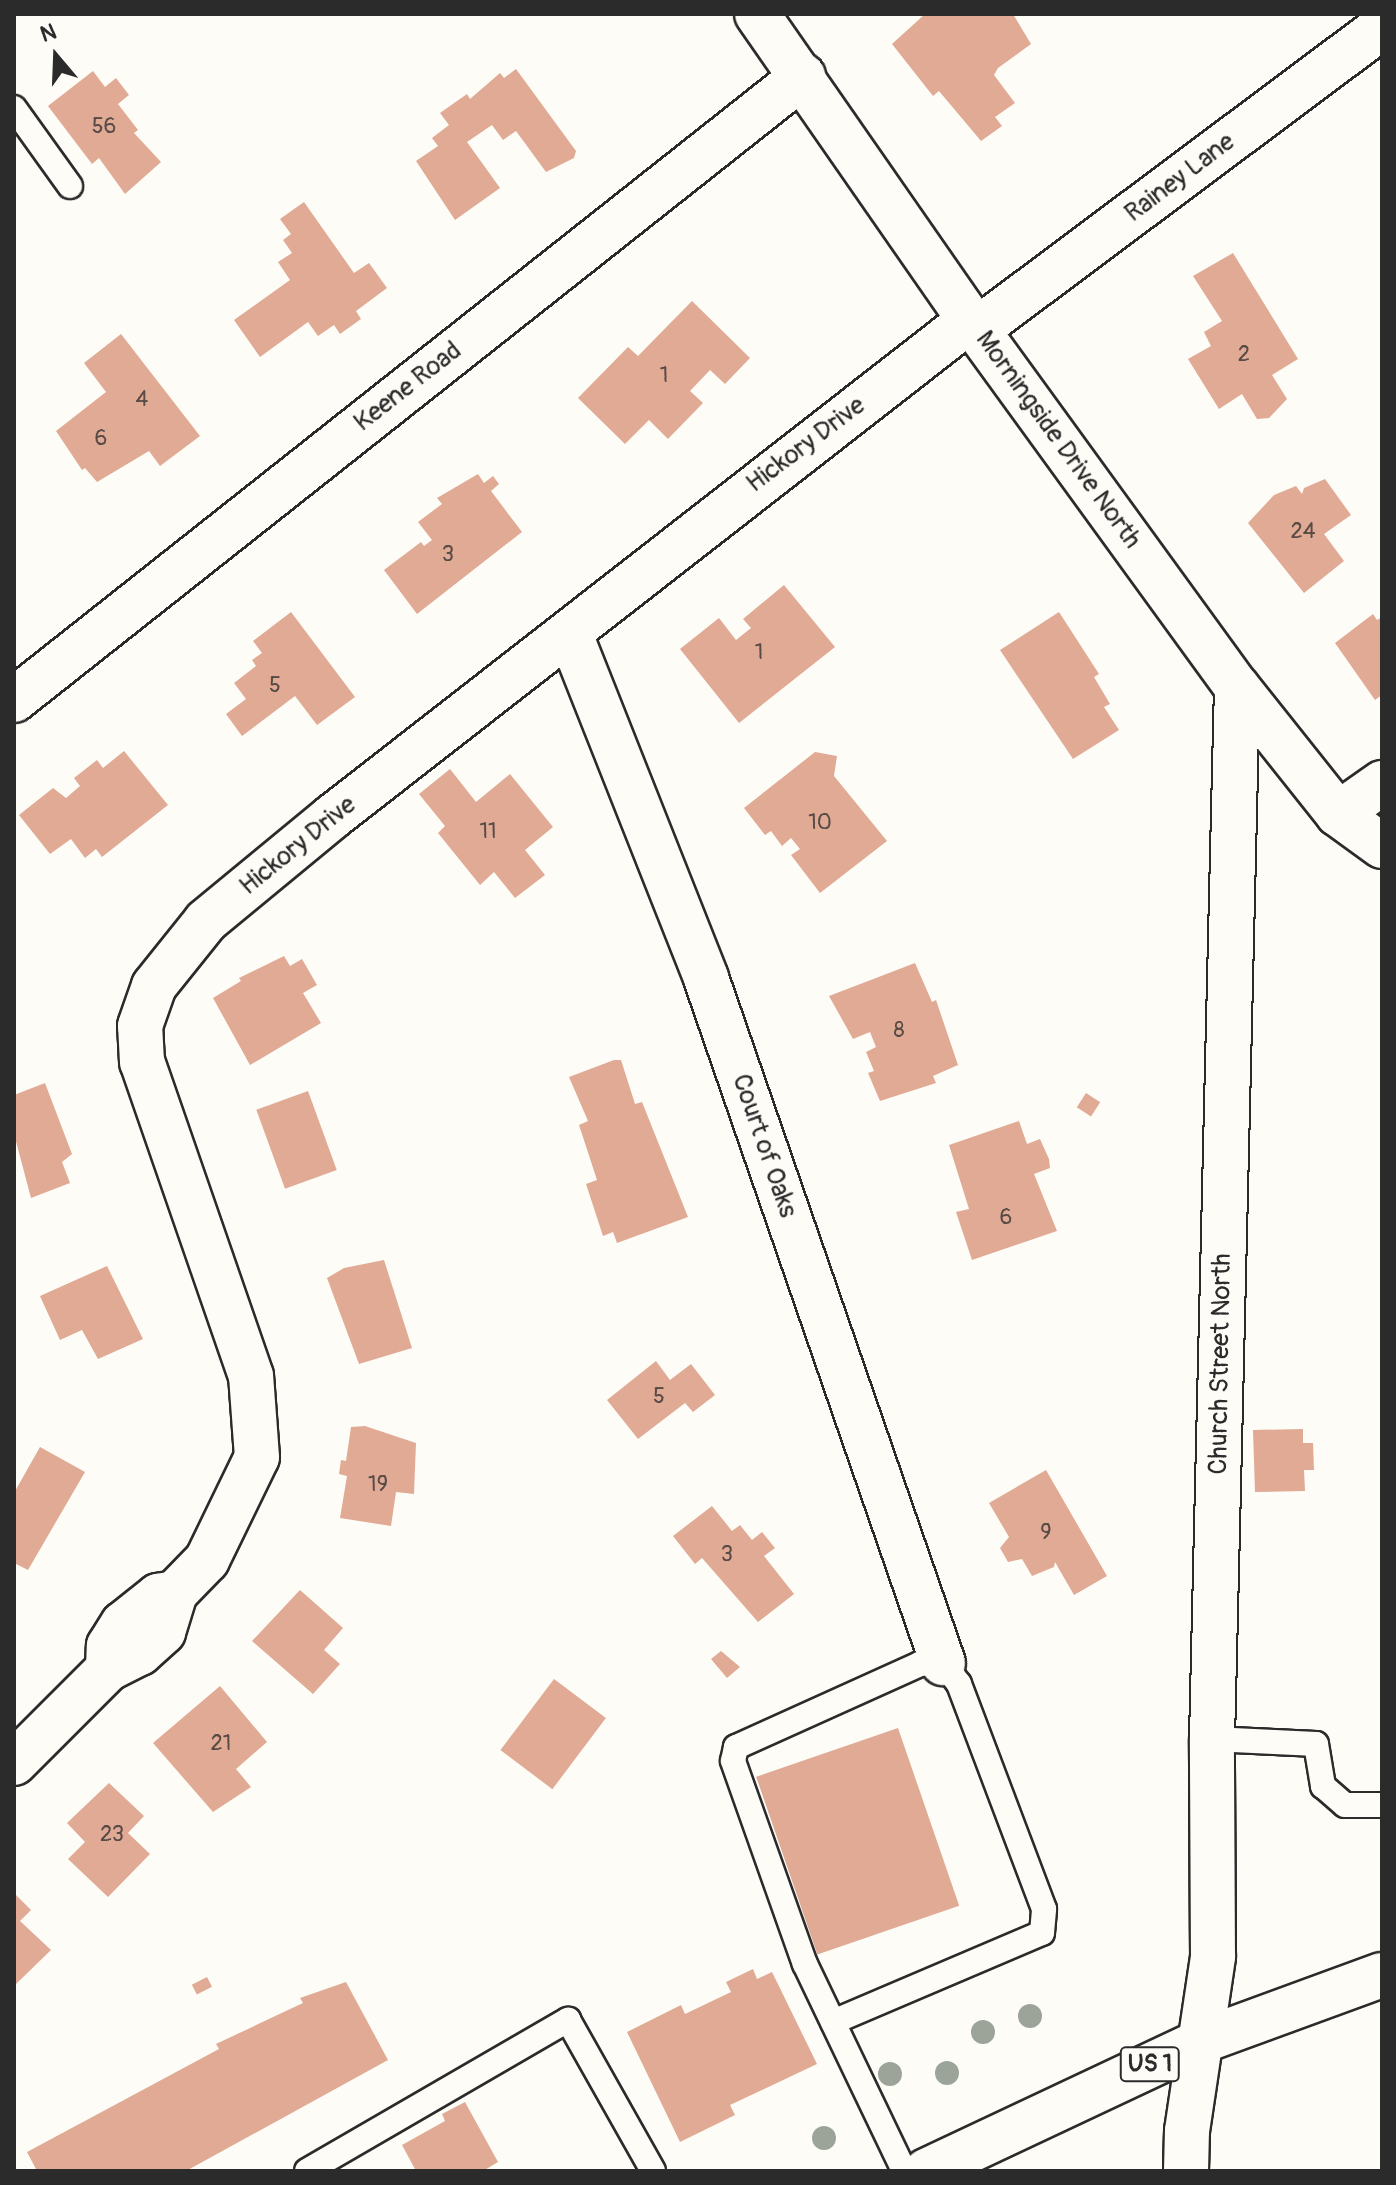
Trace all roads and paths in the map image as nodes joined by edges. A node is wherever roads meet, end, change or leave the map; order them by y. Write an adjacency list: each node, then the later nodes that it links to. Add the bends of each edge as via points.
1 (757, 14): 3 (street, Morningside Drive North)
2 (1382, 27): 6 (street, Rainey Lane)
3 (803, 76): 6 (street, Morningside Drive North); 9 (street, Keene Road)
4 (14, 108): 5 (lane)
5 (70, 186)
6 (974, 324): 7 (street, Hickory Drive, via 731,502); 8 (street, Morningside Drive North)
7 (570, 634): 13 (street, Court of Oaks, via 706,978); 15 (street, Hickory Drive, via 206,921 154,986 140,1026 142,1062 251,1376 257,1457 207,1560 175,1593 163,1632 140,1653 108,1669)
8 (1237, 687): 11 (street, Morningside Drive North); 14 (street, Church Street North)
9 (14, 700)
10 (1382, 783): 11 (street)
11 (1338, 814): 12 (street, Morningside Drive North)
12 (1382, 846)
13 (943, 1663): 18 (lane, via 959,1684 1044,1909 1042,1933); 18 (lane, via 920,1664 736,1747 733,1761 805,1964)
14 (1212, 1739): 16 (lane, via 1316,1744 1323,1786 1345,1805); 19 (street, Church Street North, via 1213,1956)
15 (14, 1763)
16 (1382, 1805)
17 (1382, 1975): 19 (street, US 1)
18 (833, 2022): 22 (lane)
19 (1204, 2040): 23 (street, US 1); 24 (street, Church Street North, via 1187,2131)
20 (323, 2167): 21 (lane, via 568,2020)
21 (653, 2171)
22 (904, 2171)
23 (926, 2171)
24 (1186, 2171)

